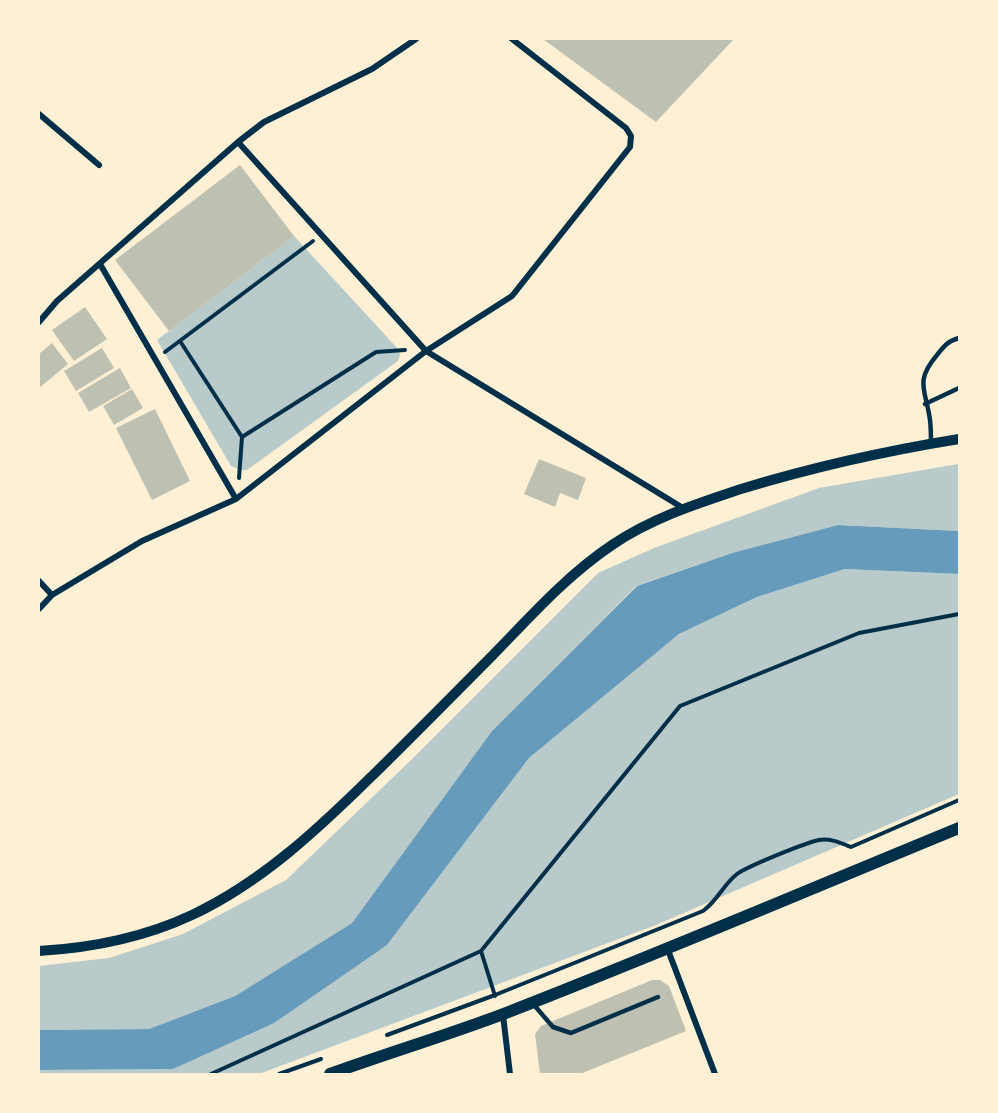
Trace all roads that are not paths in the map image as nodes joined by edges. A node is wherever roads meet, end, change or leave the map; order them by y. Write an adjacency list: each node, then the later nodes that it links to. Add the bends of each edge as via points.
1 (416, 39): 4 (street, via 372,69 264,122)
2 (512, 39): 9 (street, via 626,128 631,136 630,147 512,296)
3 (39, 114): 5 (street)
4 (238, 142): 6 (street); 9 (street)
5 (99, 165)
6 (100, 264): 7 (street, via 57,300); 14 (street)
7 (39, 322)
8 (959, 338): 11 (lane, via 948,342 925,374 922,382)
9 (426, 351): 14 (street); 15 (street)
10 (959, 388): 11 (lane)
11 (926, 404): 13 (lane)
12 (959, 439): 13 (street)
13 (932, 444): 15 (street, via 819,467)
14 (236, 499): 17 (street, via 142,542)
15 (683, 508): 21 (street, via 610,546 543,601 332,815 264,873 190,916 104,943)
16 (39, 581): 17 (street)
17 (52, 595): 18 (street)
18 (39, 609)
19 (959, 828): 20 (main road)
20 (668, 950): 23 (main road); 27 (street)
21 (39, 951)
22 (658, 997): 23 (lane, via 571,1033 553,1027)
23 (532, 1003): 24 (main road)
24 (502, 1014): 25 (main road); 26 (street)
25 (330, 1074)
26 (510, 1074)
27 (715, 1074)

